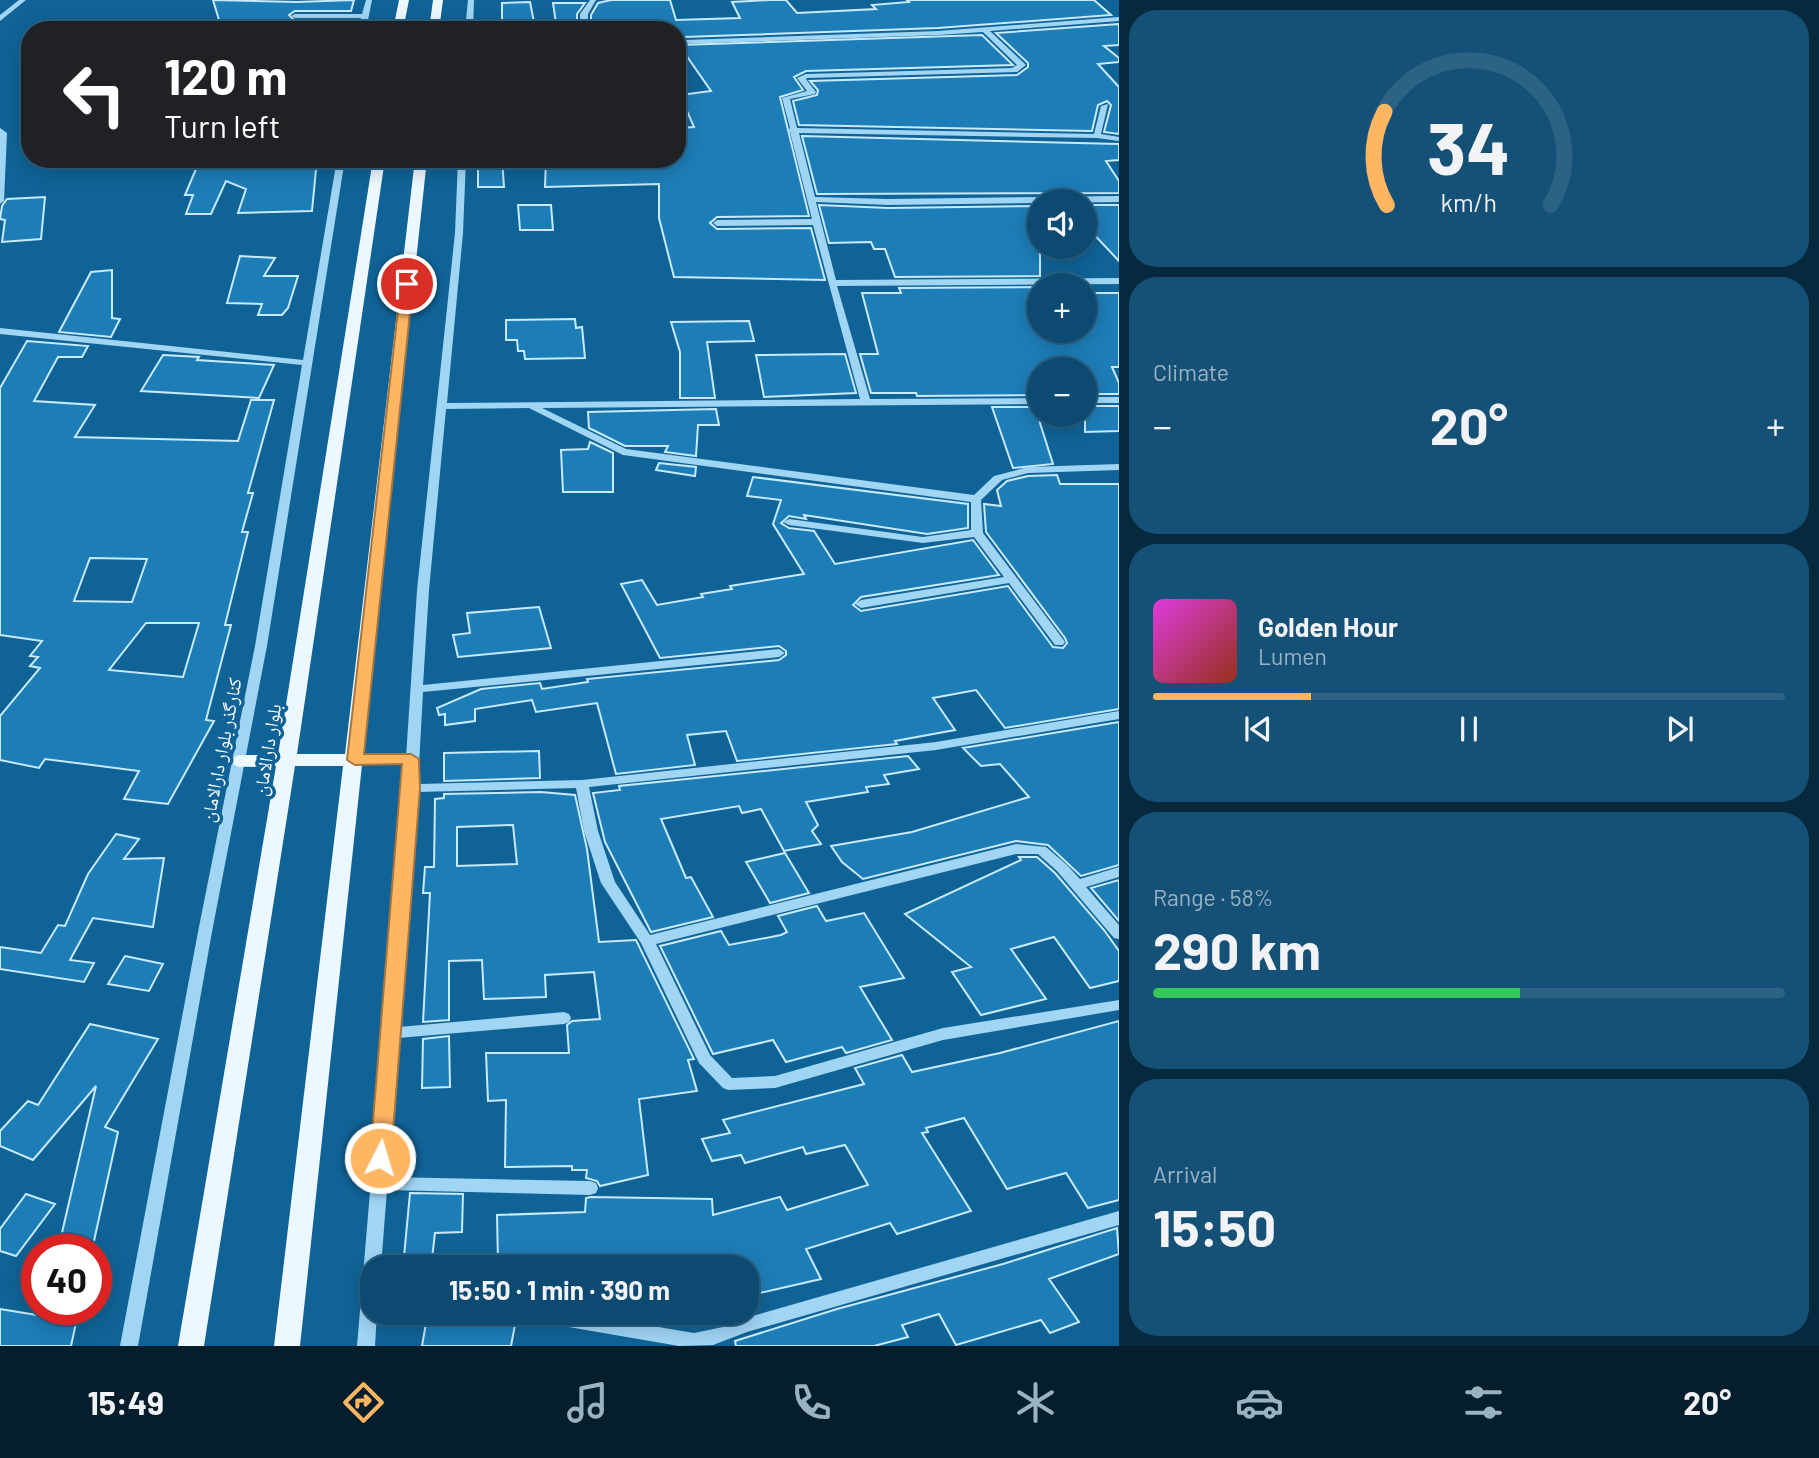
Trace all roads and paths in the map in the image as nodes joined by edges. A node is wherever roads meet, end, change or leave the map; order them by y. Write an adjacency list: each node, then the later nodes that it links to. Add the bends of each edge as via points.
1 (23, 0): 9 (street)
2 (369, 0): 8 (street)
3 (404, 0): 12 (main road)
4 (438, 0): 13 (main road)
5 (471, 0): 14 (street)
6 (593, 0): 15 (street)
7 (295, 16): 8 (street)
8 (365, 16): 11 (street)
9 (0, 19)
10 (1119, 19): 16 (street)
11 (364, 21)
12 (400, 21)
13 (435, 21)
14 (470, 21)
15 (584, 21)
16 (985, 30): 17 (street); 20 (street, via 1022,65 1014,69 802,77 811,92 786,98)
17 (686, 40)
18 (1105, 106): 21 (street)
19 (0, 130): 29 (street)
20 (792, 130): 21 (street); 27 (street)
21 (1097, 136): 22 (street)
22 (1119, 139)
23 (340, 168): 35 (street, کنارگذر بلوار دارالامان)
24 (378, 168): 55 (main road, بلوار دارالامان)
25 (420, 168): 53 (main road)
26 (462, 168): 40 (street)
27 (810, 199): 28 (street); 30 (street)
28 (1119, 199)
29 (0, 201)
30 (816, 222): 31 (street); 33 (street)
31 (717, 223)
32 (1119, 281): 33 (street)
33 (832, 283): 39 (street)
34 (0, 331): 35 (street)
35 (307, 363): 54 (street, کنارگذر بلوار دارالامان)
36 (1097, 400): 37 (street)
37 (1119, 400)
38 (1027, 401): 39 (street)
39 (866, 402): 41 (street)
40 (442, 406): 41 (street); 50 (street)
41 (531, 406): 43 (street, via 623,452)
42 (1119, 467): 43 (street, via 1028,470 998,478)
43 (976, 499): 45 (street)
44 (789, 522): 45 (street, via 923,540)
45 (977, 533): 46 (street)
46 (1012, 579): 47 (street); 48 (street)
47 (861, 604)
48 (1059, 642)
49 (779, 653): 50 (street)
50 (416, 689): 52 (street)
51 (1119, 715): 56 (street, via 936,746)
52 (411, 759): 53 (main road); 57 (street)
53 (355, 760): 55 (main road); 75 (main road)
54 (238, 761): 55 (main road); 73 (street, کنارگذر بلوار دارالامان)
55 (287, 761): 74 (main road, بلوار دارالامان)
56 (582, 783): 57 (street); 61 (street, via 608,883)
57 (411, 788): 64 (street)
58 (1119, 872): 59 (street)
59 (1077, 885): 60 (street); 61 (street, via 1041,850 1016,849)
60 (1119, 934)
61 (647, 941): 62 (street, via 704,1059 728,1084 775,1082 943,1034)
62 (1119, 1005)
63 (565, 1018): 64 (street)
64 (391, 1033): 65 (street)
65 (378, 1183): 66 (street); 68 (street)
66 (590, 1188)
67 (1119, 1218): 69 (street)
68 (374, 1255)
69 (759, 1321)
70 (368, 1325): 76 (street)
71 (599, 1325): 72 (street, via 694,1341 730,1334)
72 (745, 1325)
73 (130, 1346)
74 (191, 1346)
75 (287, 1346)
76 (366, 1346)

